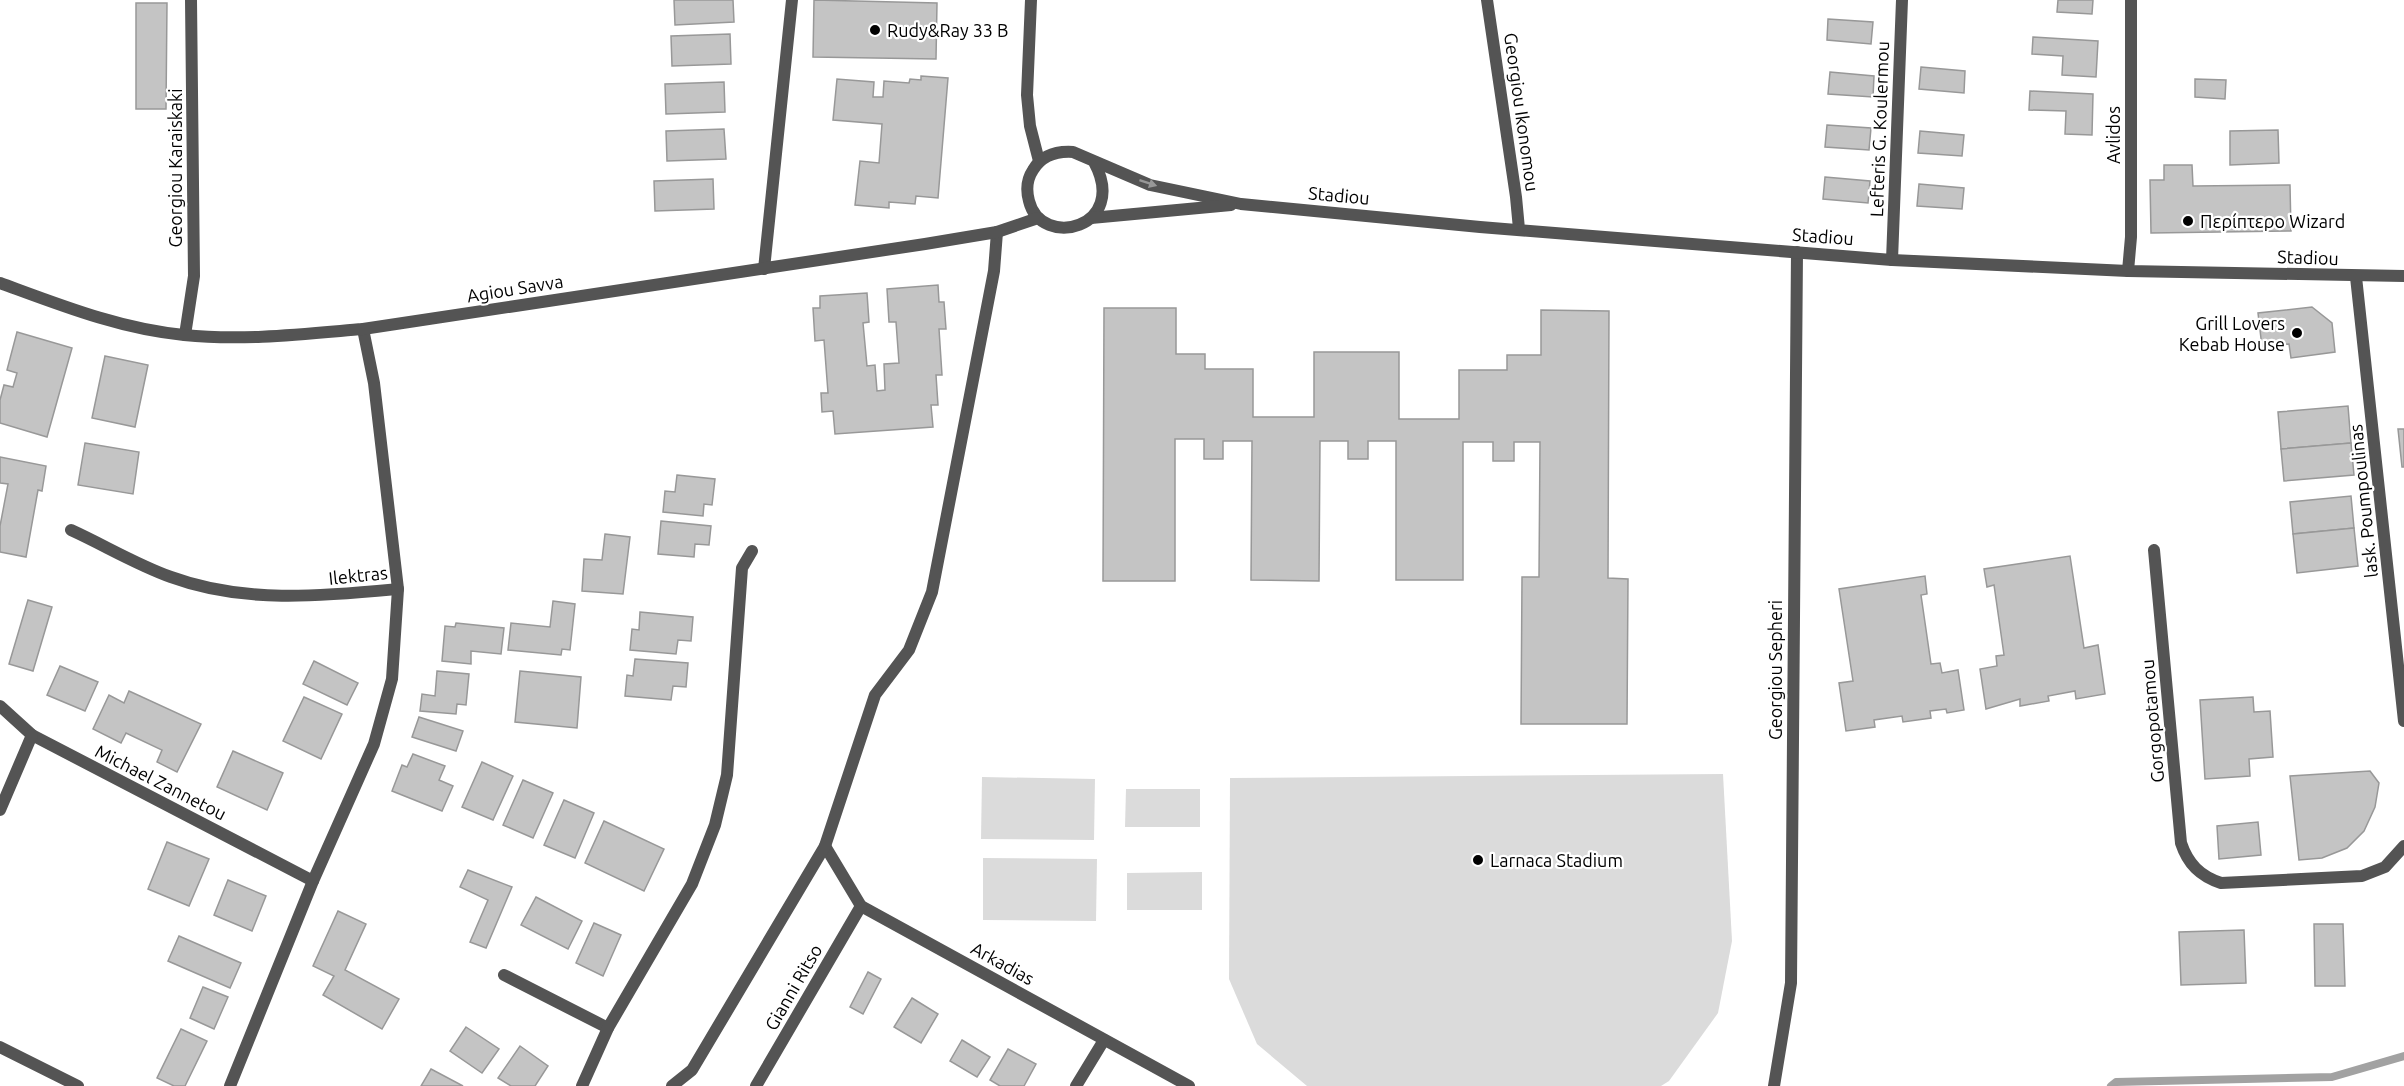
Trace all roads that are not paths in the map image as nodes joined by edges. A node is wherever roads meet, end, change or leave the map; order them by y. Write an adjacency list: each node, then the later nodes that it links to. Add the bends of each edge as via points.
1 (191, 0): 22 (street, Georgiou Karaiskaki, via 194,276)
2 (792, 0): 16 (street)
3 (1031, 0): 7 (street, via 1027,95 1030,126)
4 (1487, 0): 12 (street, Georgiou Ikonomou)
5 (1902, 0): 15 (street, Lefteris G. Koulermou)
6 (2131, 0): 17 (street, Avlidos)
7 (1040, 161): 8 (street, via 1061,152 1073,152); 10 (street, via 1032,171 1028,188 1030,206)
8 (1094, 162): 9 (street, Stadiou, one-way to 9, via 1150,185); 11 (street, via 1104,185 1099,209)
9 (1241, 204): 11 (street, Stadiou); 12 (street, Stadiou)
10 (1038, 218): 11 (street, via 1070,228); 13 (street, Agiou Savva)
11 (1092, 218)
12 (1519, 229): 14 (street, Stadiou)
13 (997, 232): 16 (street, Agiou Savva); 31 (street, via 994,272 932,592 909,650 875,695)
14 (1797, 252): 15 (street, Stadiou); 46 (street, Georgiou Sepheri, via 1791,983)
15 (1892, 260): 17 (street, Stadiou)
16 (764, 269): 21 (street, Agiou Savva)
17 (2128, 271): 19 (street, Stadiou)
18 (2404, 276): 19 (street, Stadiou)
19 (2356, 277): 28 (street, lask. Poumpoulinas)
20 (0, 283): 22 (street, Agiou Savva, via 114,323)
21 (363, 329): 22 (street, Agiou Savva, via 237,337); 26 (street, Ilektras, via 374,383)
22 (185, 335)
23 (71, 530): 26 (street, Ilektras, via 171,577 221,589 298,597)
24 (2154, 550): 32 (street, Gorgopotamou, via 2181,843 2191,864 2207,878 2236,884 2362,876 2385,867)
25 (752, 551): 36 (street, via 742,568 727,775 715,825 692,884)
26 (398, 589): 33 (street, via 392,679 374,744)
27 (0, 706): 29 (street, Michael Zannetou)
28 (2404, 721)
29 (32, 735): 30 (street); 33 (street, Michael Zannetou)
30 (0, 810)
31 (825, 846): 34 (street); 42 (street, via 692,1071)
32 (2404, 846)
33 (313, 881): 40 (street)
34 (861, 906): 37 (street, Arkadias); 43 (street, Gianni Ritso)
35 (504, 975): 36 (street)
36 (608, 1028): 41 (street)
37 (1104, 1040): 44 (street); 45 (street, Arkadias)
38 (0, 1047): 39 (street)
39 (78, 1086)
40 (230, 1086)
41 (582, 1086)
42 (672, 1086)
43 (756, 1086)
44 (1076, 1086)
45 (1189, 1086)
46 (1774, 1086)

